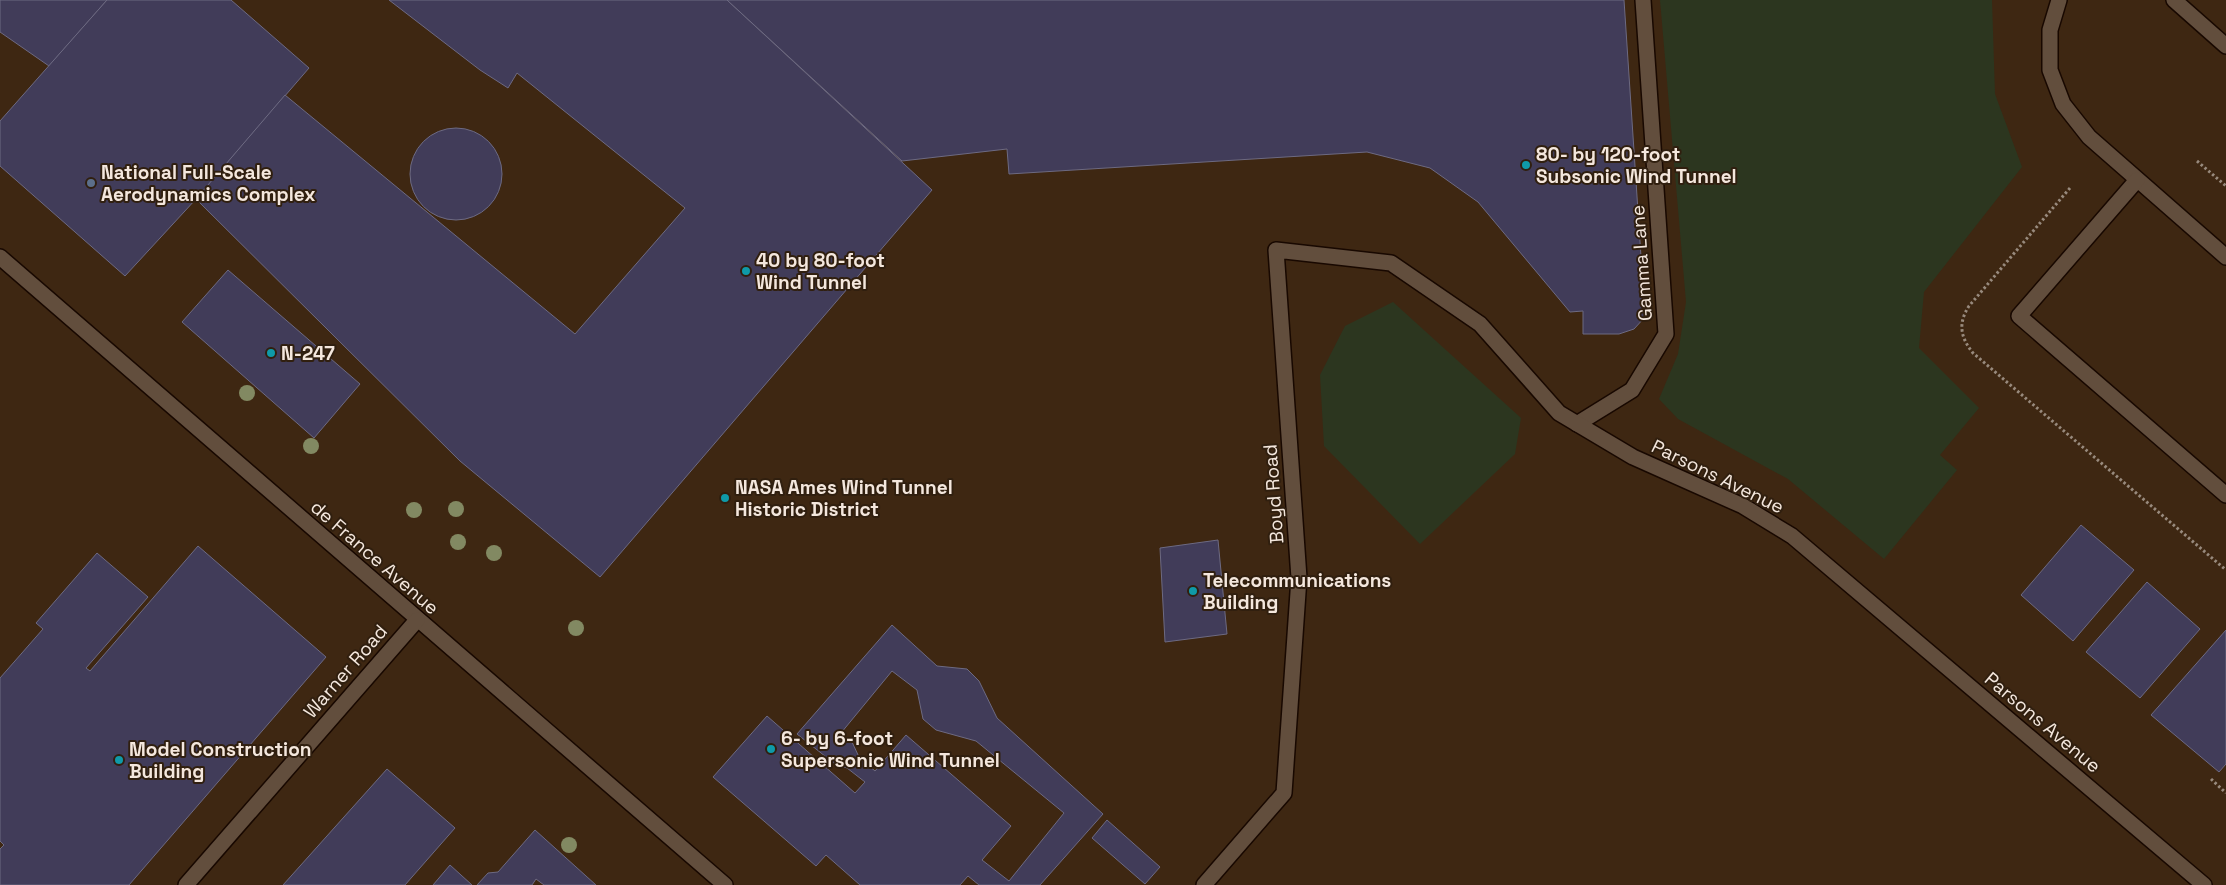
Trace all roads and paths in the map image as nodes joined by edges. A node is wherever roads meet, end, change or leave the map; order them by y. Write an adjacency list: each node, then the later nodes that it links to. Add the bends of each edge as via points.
1 (1643, 0): 11 (street, Gamma Lane, via 1666,334 1632,390)
2 (2059, 0): 6 (street, via 2050,30 2050,70 2063,104 2089,137)
3 (2174, 0): 4 (street)
4 (2226, 46)
5 (2197, 161): 7 (path)
6 (2137, 180): 10 (street); 12 (street, via 2019,316)
7 (2226, 186)
8 (1276, 250): 11 (street, Parsons Avenue, via 1391,263 1480,324 1559,413); 18 (street, Boyd Road, via 1299,578 1284,793)
9 (0, 257): 13 (street, de France Avenue)
10 (2226, 257)
11 (1576, 424): 19 (street, Parsons Avenue, via 1632,457 1743,506 1792,536)
12 (2226, 495)
13 (416, 620): 16 (street, Warner Road); 17 (street, de France Avenue)
14 (2211, 779): 15 (path)
15 (2226, 793)
16 (186, 885)
17 (725, 885)
18 (1204, 885)
19 (2204, 885)

